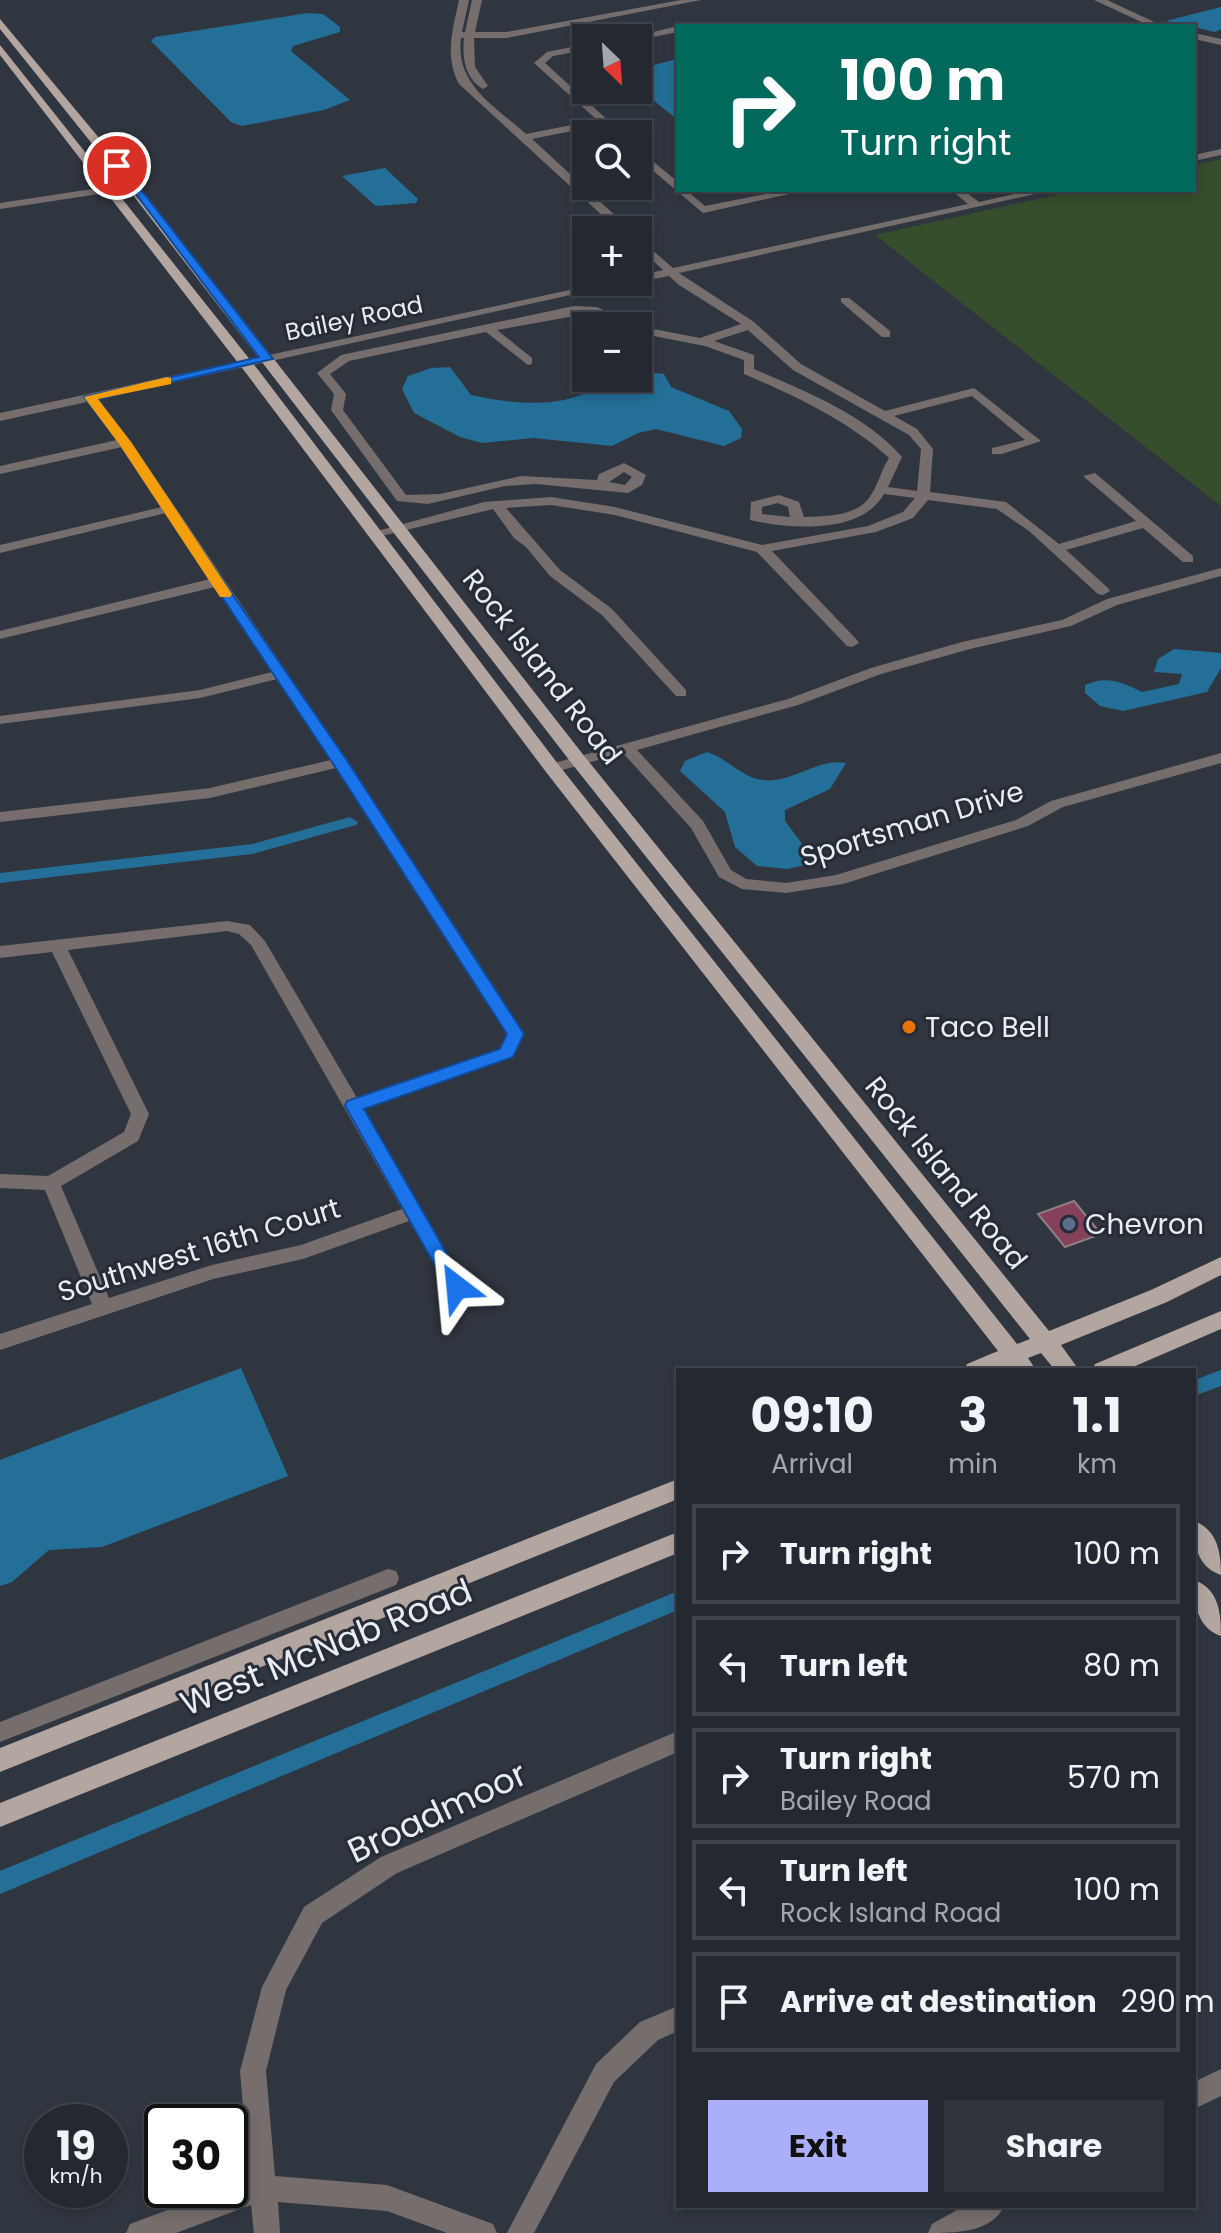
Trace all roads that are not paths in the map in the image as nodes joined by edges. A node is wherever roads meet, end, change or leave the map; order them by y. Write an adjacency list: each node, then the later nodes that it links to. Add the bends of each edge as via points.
1 (464, 0): 9 (street)
2 (477, 0): 10 (street)
3 (696, 0): 10 (street, via 507,35)
4 (1099, 0): 6 (street)
5 (0, 22): 27 (main road, Rock Island Road)
6 (1153, 24)
7 (676, 29): 8 (street)
8 (652, 34)
9 (456, 35): 10 (street); 20 (street, via 455,69 463,82)
10 (470, 35): 19 (street, via 466,53 476,80)
11 (1196, 36): 12 (street)
12 (1221, 42)
13 (0, 48): 29 (main road, Rock Island Road)
14 (572, 50): 15 (street, via 550,54 539,63)
15 (572, 93)
16 (584, 104): 17 (street)
17 (602, 120)
18 (572, 129): 19 (street)
19 (536, 136): 20 (street); 26 (street)
20 (523, 138): 38 (street)
21 (1221, 143): 22 (street)
22 (1196, 149)
23 (1221, 152): 24 (street)
24 (1196, 158)
25 (652, 165): 28 (street)
26 (572, 168)
27 (130, 183): 29 (street); 54 (main road, Rock Island Road)
28 (676, 186)
29 (110, 187): 37 (street); 55 (main road, Rock Island Road)
30 (682, 192): 31 (street, via 703,210)
31 (792, 192)
32 (959, 192): 36 (street)
33 (1000, 192): 36 (street)
34 (1035, 192): 36 (street)
35 (607, 200): 40 (street)
36 (972, 202): 40 (street)
37 (0, 205)
38 (609, 216)
39 (652, 251): 40 (street)
40 (674, 266): 41 (street); 42 (street); 49 (street, via 699,295)
41 (652, 268)
42 (652, 274)
43 (572, 283): 54 (street, Bailey Road)
44 (572, 292): 54 (street, Bailey Road)
45 (845, 300): 52 (street)
46 (576, 312): 47 (street)
47 (600, 312)
48 (572, 313): 50 (street)
49 (750, 325): 53 (street); 59 (street, via 797,367)
50 (488, 328): 56 (street); 65 (street, via 334,363 323,373 340,394 337,410 402,498 419,502 537,479)
51 (652, 332): 53 (street)
52 (886, 334)
53 (699, 342): 67 (street, via 750,358 748,371 800,392 884,445 896,457 883,474)
54 (263, 355): 55 (street, Bailey Road); 74 (main road, Rock Island Road)
55 (242, 359): 57 (street, Bailey Road); 58 (street, Bailey Road); 75 (main road, Rock Island Road)
56 (528, 361)
57 (90, 397): 60 (street, Bailey Road); 61 (street)
58 (0, 405)
59 (885, 415): 62 (street, via 974,392 1035,441); 68 (street, via 913,432 927,449)
60 (0, 417)
61 (125, 442): 63 (street); 70 (street)
62 (997, 451)
63 (0, 470)
64 (1090, 476): 73 (street)
65 (602, 485): 66 (street); 66 (street, via 604,477 624,467 639,475)
66 (628, 489): 71 (street)
67 (880, 490): 68 (street); 72 (street, via 862,512)
68 (923, 497): 77 (street, via 908,515 871,529); 78 (street, via 1001,505)
69 (502, 506): 71 (street, via 551,501); 74 (street); 86 (street, via 519,535 555,573 607,612)
70 (168, 509): 76 (street); 81 (street)
71 (615, 511): 77 (street)
72 (798, 521)
73 (1145, 523): 78 (street); 79 (street)
74 (401, 531): 75 (street); 90 (main road, Rock Island Road)
75 (376, 537): 92 (main road, Rock Island Road)
76 (0, 549)
77 (762, 549): 84 (street)
78 (1055, 549): 82 (street)
79 (1188, 559)
80 (1221, 572): 88 (street, via 1112,602 1066,623 967,645 793,702)
81 (217, 582): 83 (street); 85 (street)
82 (1103, 591)
83 (0, 635)
84 (852, 643)
85 (280, 674): 87 (street, via 200,694); 91 (street)
86 (681, 693)
87 (0, 720)
88 (627, 748): 89 (street, Sportsman Drive, via 697,825 725,873 742,884 786,888 837,880 1022,823 1057,804); 90 (street)
89 (1221, 758)
90 (579, 761): 92 (street); 105 (main road, Rock Island Road)
91 (340, 762): 93 (street, via 210,793); 96 (street, via 516,1034 506,1053)
92 (552, 768): 106 (main road, Rock Island Road)
93 (0, 817)
94 (57, 945): 95 (street); 96 (street, via 227,926 244,929 257,941); 98 (street, via 140,1114 132,1136)
95 (0, 952)
96 (354, 1106): 99 (street)
97 (0, 1181): 98 (street)
98 (51, 1183): 102 (street)
99 (414, 1212): 101 (street); 102 (street, Southwest 16th Court, via 303,1252 212,1272)
100 (1221, 1265): 105 (main road)
101 (457, 1287)
102 (103, 1306): 104 (street, Southwest 16th Court)
103 (1221, 1320): 109 (main road)
104 (0, 1342)
105 (1046, 1342): 106 (main road); 108 (main road, Rock Island Road)
106 (1019, 1362): 107 (main road)
107 (986, 1368)
108 (1066, 1368)
109 (1108, 1368)
110 (676, 1490): 119 (main road, West McNab Road)
111 (1196, 1534): 113 (main road)
112 (676, 1543): 120 (main road, West McNab Road)
113 (1221, 1565)
114 (388, 1578): 117 (street)
115 (1196, 1593): 116 (main road)
116 (1221, 1625)
117 (0, 1732)
118 (676, 1742): 124 (street, Broadmoor, via 389,1865 313,1915 274,1987 253,2071)
119 (0, 1760)
120 (0, 1815)
121 (676, 2019): 129 (street, via 649,2031 605,2073)
122 (1221, 2082): 123 (street)
123 (1196, 2095)
124 (263, 2188): 126 (street); 127 (street, Broadmoor); 128 (street, via 387,2198)
125 (987, 2208): 130 (street)
126 (139, 2233)
127 (267, 2233)
128 (484, 2233)
129 (520, 2233)
130 (941, 2233)

